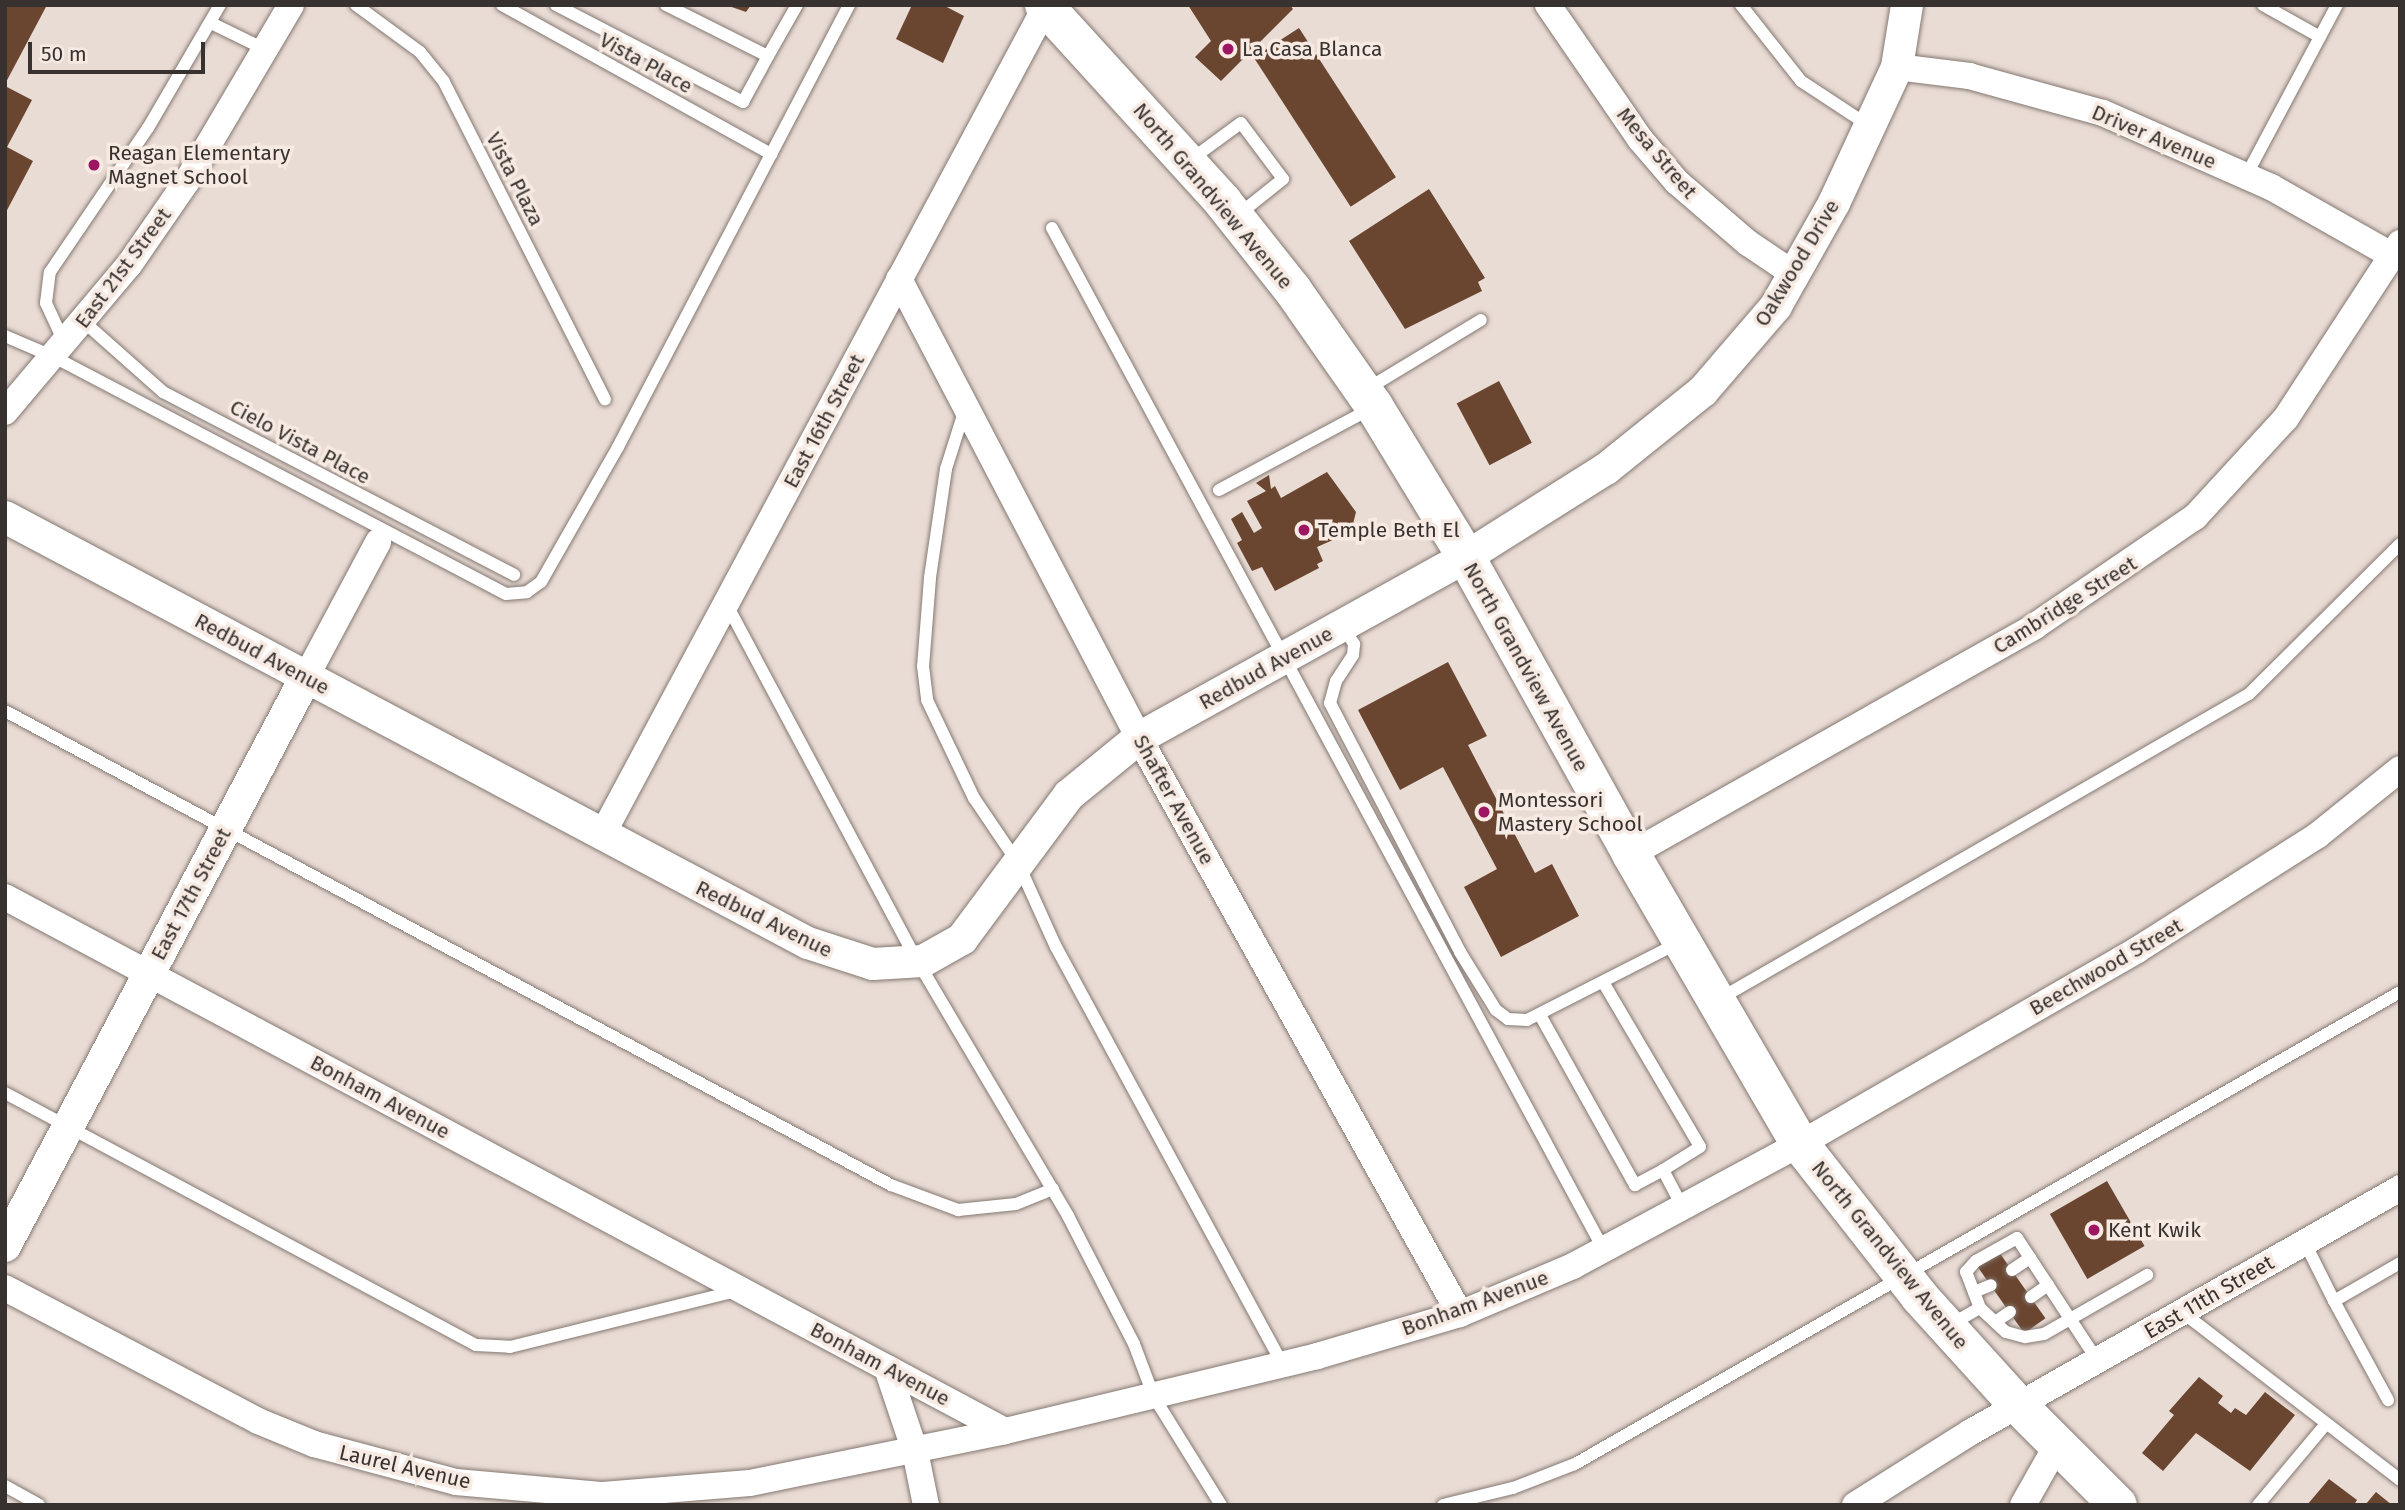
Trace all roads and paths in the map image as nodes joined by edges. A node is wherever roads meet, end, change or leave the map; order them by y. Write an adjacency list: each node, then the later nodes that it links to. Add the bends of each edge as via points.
1 (220, 5): 15 (lane)
2 (291, 5): 17 (street, East 21st Street)
3 (356, 5): 34 (lane, Vista Plaza, via 420,52 444,82)
4 (502, 5): 21 (lane, Vista Place)
5 (557, 5): 18 (lane, via 743,103)
6 (666, 5): 18 (lane)
7 (797, 5): 18 (lane)
8 (849, 5): 21 (lane)
9 (1548, 5): 27 (street, Mesa Street, via 1640,139 1677,182 1748,243)
10 (1741, 5): 20 (lane, via 1801,81)
11 (1907, 5): 19 (street, Oakwood Drive)
12 (2263, 5): 16 (lane)
13 (2337, 5): 16 (lane)
14 (1045, 6): 22 (main road, North Grandview Avenue); 28 (street, East 16th Street)
15 (211, 23): 17 (lane); 32 (lane, via 148,128 50,272 46,303)
16 (2320, 37): 23 (lane)
17 (266, 51): 30 (street, East 21st Street, via 187,181)
18 (768, 56)
19 (1897, 67): 20 (street, Oakwood Drive); 23 (street, Driver Avenue, via 1969,76 2103,113)
20 (1871, 127): 27 (street, Oakwood Drive)
21 (771, 154): 32 (lane, via 618,447 541,582 527,592 506,594)
22 (1188, 162): 24 (main road, North Grandview Avenue); 24 (lane, via 1241,123 1283,179)
23 (2246, 176): 26 (street, Driver Avenue)
24 (1235, 218): 33 (main road, North Grandview Avenue)
25 (1052, 228): 45 (lane)
26 (2396, 249): 52 (street, Cambridge Street, via 2286,418 2195,517 2035,625)
27 (1794, 274): 41 (street, Oakwood Drive, via 1745,348 1658,430)
28 (899, 279): 35 (street, Shafter Avenue); 43 (street, East 16th Street)
29 (1481, 320): 33 (lane)
30 (83, 321): 32 (street, East 21st Street); 42 (lane, Cielo Vista Place, via 163,391)
31 (5, 336): 32 (lane)
32 (59, 351): 36 (street, East 21st Street)
33 (1369, 399): 37 (lane); 41 (main road, North Grandview Avenue)
34 (605, 400)
35 (966, 405): 48 (street, Shafter Avenue); 53 (lane, via 946,469 923,666 927,700 950,750 974,798)
36 (5, 412)
37 (1219, 490)
38 (5, 517): 46 (street, Redbud Avenue)
39 (378, 542): 46 (street, East 17th Street)
40 (2400, 544): 60 (lane, via 2249,694)
41 (1466, 557): 44 (street, Redbud Avenue); 52 (main road, North Grandview Avenue)
42 (514, 575)
43 (726, 603): 51 (street, East 16th Street); 56 (lane)
44 (1342, 626): 45 (street, Redbud Avenue); 61 (lane, via 1354,644 1353,654 1336,681 1330,703 1460,952 1496,1010 1516,1021)
45 (1286, 657): 48 (street, Redbud Avenue); 71 (lane)
46 (306, 677): 50 (street, East 17th Street); 51 (street, Redbud Avenue)
47 (5, 711): 50 (lane)
48 (1139, 738): 53 (street, Redbud Avenue, via 1069,795); 87 (street, Shafter Avenue)
49 (2400, 769): 64 (street, Beechwood Street, via 2318,835 2250,881)
50 (226, 829): 57 (street, East 17th Street); 67 (lane, via 935,1204 958,1210 1016,1204)
51 (602, 835): 56 (street, Redbud Avenue, via 808,943 873,964)
52 (1631, 854): 55 (main road, North Grandview Avenue)
53 (1018, 863): 56 (street, Redbud Avenue, via 962,939); 92 (lane, via 1056,947)
54 (5, 897): 57 (street, Bonham Avenue)
55 (1680, 942): 58 (lane); 60 (main road, North Grandview Avenue)
56 (919, 962): 67 (lane)
57 (149, 974): 63 (street, East 17th Street); 80 (street, Bonham Avenue)
58 (1603, 982): 61 (lane); 65 (lane, via 1700,1147)
59 (2400, 992): 76 (lane, via 1991,1224)
60 (1716, 1000): 64 (main road, North Grandview Avenue)
61 (1539, 1015): 65 (lane, via 1634,1185)
62 (5, 1093): 63 (lane)
63 (69, 1126): 70 (street, East 17th Street); 80 (lane, via 476,1345 510,1347)
64 (1800, 1144): 68 (street, Bonham Avenue); 76 (main road, North Grandview Avenue)
65 (1663, 1170): 68 (lane)
66 (2400, 1188): 69 (street, East 11th Street)
67 (1053, 1189): 94 (lane, via 1134,1343)
68 (1683, 1209): 71 (street, Bonham Avenue)
69 (2305, 1242): 83 (lane); 86 (street, East 11th Street)
70 (5, 1246)
71 (1604, 1250): 87 (street, Bonham Avenue)
72 (2030, 1258): 74 (lane); 78 (lane); 81 (lane, via 2017,1238 1976,1261 1966,1272)
73 (2400, 1263): 83 (lane)
74 (2012, 1270)
75 (2147, 1275): 88 (lane)
76 (1904, 1279): 90 (main road, North Grandview Avenue); 106 (lane, via 1575,1464 1513,1488)
77 (1991, 1285): 81 (lane)
78 (2048, 1285): 82 (lane); 88 (lane)
79 (5, 1288): 100 (street, Laurel Avenue, via 258,1421 314,1444 456,1482 603,1496 750,1483)
80 (740, 1289): 93 (street, Bonham Avenue)
81 (1974, 1292): 84 (lane)
82 (2031, 1297)
83 (2334, 1301): 95 (lane)
84 (1980, 1308): 89 (lane); 90 (lane)
85 (2010, 1312): 89 (lane)
86 (2182, 1312): 91 (street, East 11th Street); 97 (lane)
87 (1460, 1314): 92 (street, Bonham Avenue)
88 (2070, 1318): 89 (lane, via 2044,1334 2025,1336 2006,1332); 91 (lane)
89 (1995, 1322)
90 (1947, 1327): 96 (main road, North Grandview Avenue)
91 (2097, 1360): 96 (street, East 11th Street)
92 (1283, 1365): 94 (street, Bonham Avenue)
93 (887, 1368): 98 (street, Bonham Avenue); 100 (street)
94 (1154, 1397): 98 (street, Bonham Avenue); 105 (lane)
95 (2388, 1399)
96 (2018, 1405): 99 (main road, North Grandview Avenue); 107 (street, East 11th Street)
97 (2326, 1424): 101 (lane); 110 (lane)
98 (1005, 1431): 100 (street, Laurel Avenue)
99 (2057, 1445): 108 (street); 109 (main road, North Grandview Avenue)
100 (915, 1451): 104 (street)
101 (2400, 1480)
102 (5, 1486): 103 (lane)
103 (39, 1505)
104 (926, 1505)
105 (1222, 1505)
106 (1443, 1505)
107 (1855, 1505)
108 (2024, 1505)
109 (2118, 1505)
110 (2258, 1505)

